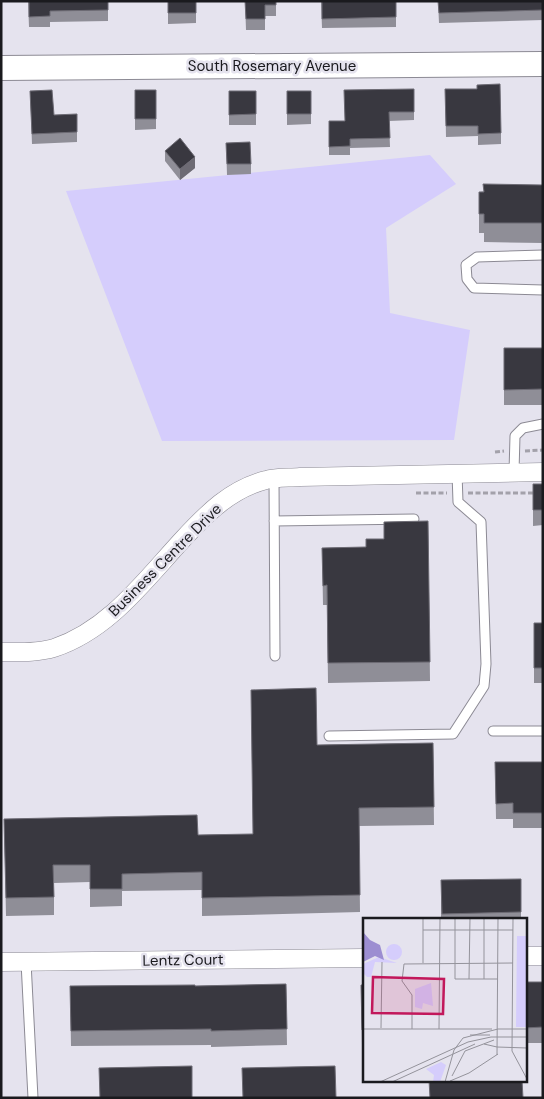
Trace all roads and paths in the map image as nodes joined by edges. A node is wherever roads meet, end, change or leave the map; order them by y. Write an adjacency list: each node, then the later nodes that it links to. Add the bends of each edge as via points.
1 (543, 64): 2 (street, South Rosemary Avenue)
2 (1, 68)
3 (543, 255): 4 (lane, via 477,257 466,265 467,279 474,288)
4 (543, 290)
5 (543, 424): 6 (lane, via 523,428 515,436)
6 (514, 472): 7 (street, Business Centre Drive); 8 (street, Business Centre Drive)
7 (543, 472)
8 (456, 474): 9 (street, Business Centre Drive); 11 (lane)
9 (274, 479): 14 (lane); 15 (street, Business Centre Drive, via 233,494 214,507 124,603 80,637 53,648)
10 (543, 492): 11 (path)
11 (458, 493): 12 (path); 19 (lane, via 458,502 481,522 484,686 454,734)
12 (409, 494)
13 (414, 519): 14 (lane)
14 (274, 521): 16 (lane)
15 (1, 652)
16 (275, 656)
17 (543, 730): 18 (lane)
18 (493, 731)
19 (329, 736)
20 (526, 956): 21 (street)
21 (543, 956)
22 (363, 958): 24 (street, Lentz Court)
23 (1, 962): 24 (street, Lentz Court)
24 (26, 962): 25 (lane)
25 (32, 1098)

